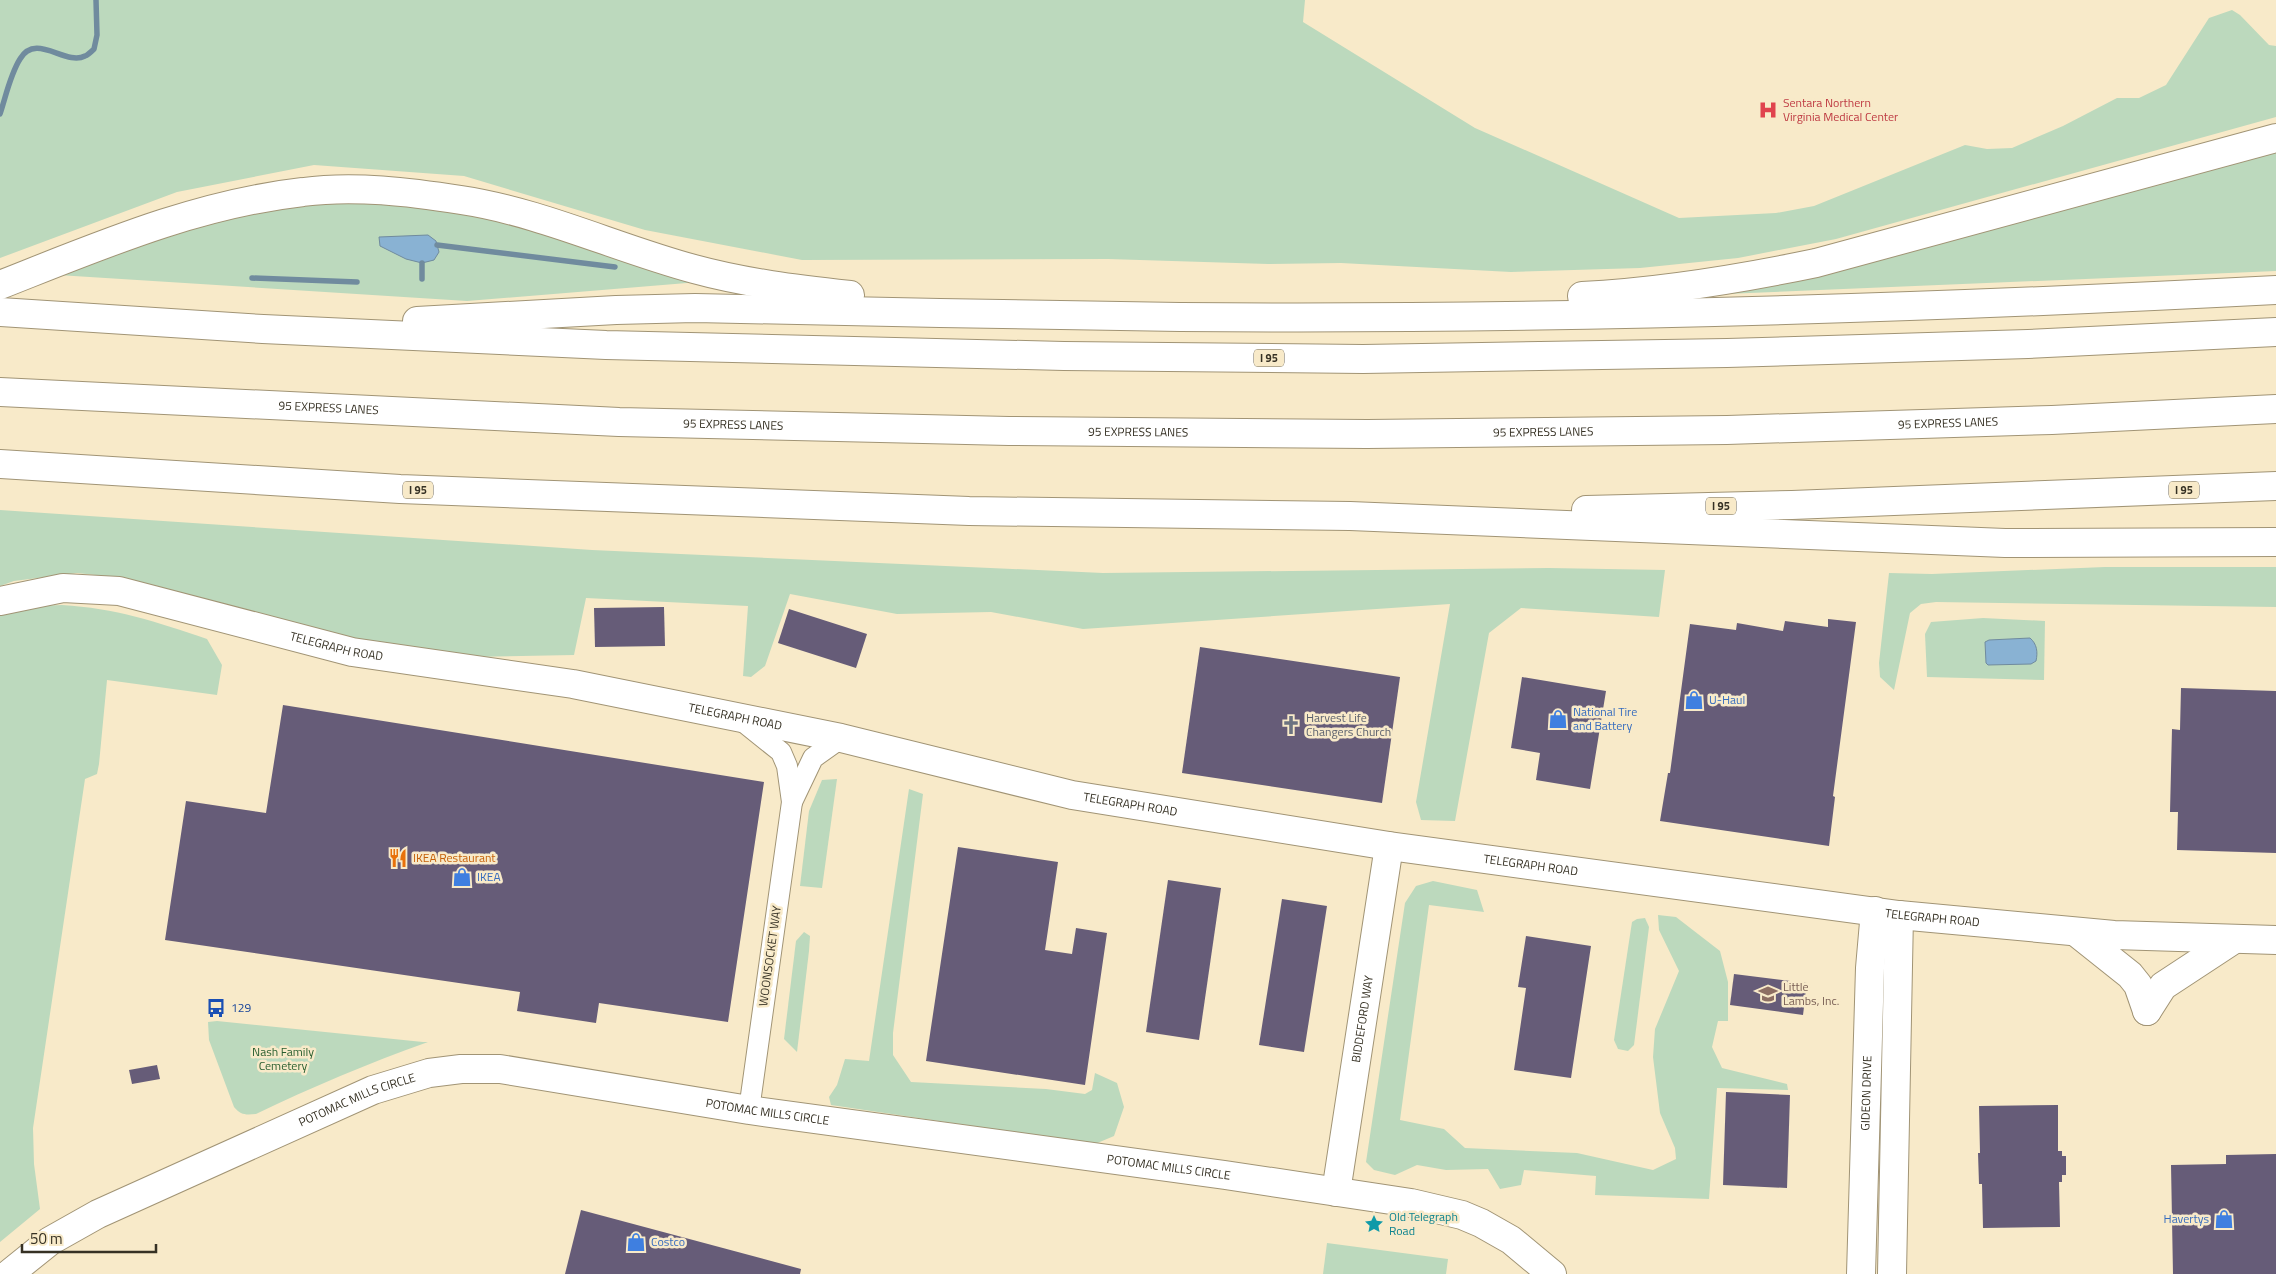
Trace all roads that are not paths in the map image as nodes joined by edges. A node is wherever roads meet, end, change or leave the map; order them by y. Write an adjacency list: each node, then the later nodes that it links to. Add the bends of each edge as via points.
1 (2276, 138): 6 (main road, via 1816,263 1740,278 1618,295)
2 (0, 285): 5 (main road, via 130,233 200,211 305,191 356,190 462,200 516,212 737,280)
3 (2276, 290): 6 (main road, via 1894,307)
4 (0, 312): 7 (main road, I 95)
5 (991, 313): 6 (main road); 7 (main road, via 695,308)
6 (1348, 316)
7 (263, 329): 8 (main road, I 95, via 606,345 1054,356 1363,359 1999,345)
8 (2276, 332)
9 (0, 392): 10 (main road, 95 EXPRESS LANES, via 619,422 1009,431 1367,434 1736,430)
10 (2276, 409)
11 (0, 464): 13 (main road, I 95, via 400,489 674,500 970,511)
12 (2276, 486): 13 (main road, I 95, via 1792,505)
13 (1350, 516): 14 (main road, via 2006,543)
14 (2276, 542)
15 (0, 601): 16 (main road, TELEGRAPH ROAD, via 63,588 119,591 352,652 563,683)
16 (735, 716): 17 (main road, TELEGRAPH ROAD); 18 (street, WOONSOCKET WAY, via 781,752 787,766)
17 (841, 738): 18 (street, WOONSOCKET WAY, via 813,758); 19 (main road, TELEGRAPH ROAD, via 1072,795)
18 (792, 802): 24 (street, WOONSOCKET WAY)
19 (1389, 846): 20 (main road, TELEGRAPH ROAD); 25 (main road, BIDDEFORD WAY)
20 (1887, 913): 21 (main road, TELEGRAPH ROAD); 28 (main road, GIDEON DRIVE, via 1870,968); 29 (main road)
21 (2076, 932): 22 (main road, TELEGRAPH ROAD); 22 (main road, via 2130,975 2138,984 2147,1011 2163,986)
22 (2233, 940): 23 (main road, TELEGRAPH ROAD)
23 (2276, 940)
24 (749, 1110): 25 (main road, POTOMAC MILLS CIRCLE); 26 (main road, POTOMAC MILLS CIRCLE, via 500,1069 461,1068 428,1072 373,1090 98,1214 50,1240)
25 (1336, 1192): 27 (main road, POTOMAC MILLS CIRCLE, via 1411,1203 1462,1215 1511,1240)
26 (9, 1274)
27 (1552, 1274)
28 (1861, 1274)
29 (1892, 1274)

